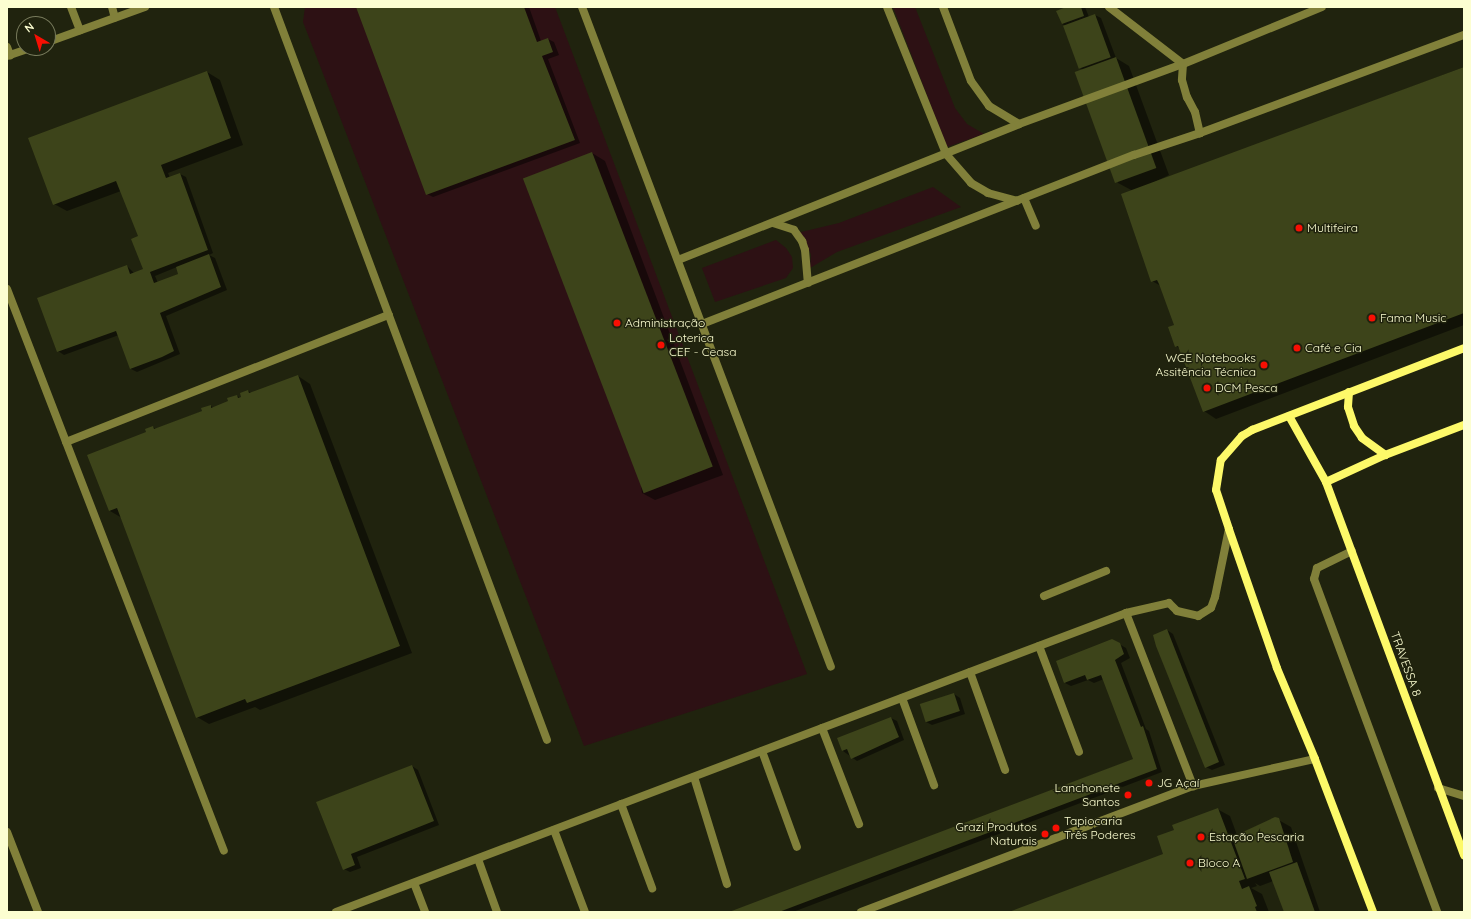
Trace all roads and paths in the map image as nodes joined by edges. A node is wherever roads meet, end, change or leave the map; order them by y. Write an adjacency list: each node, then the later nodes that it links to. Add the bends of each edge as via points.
1 (71, 7): 11 (lane)
2 (112, 7): 10 (lane)
3 (145, 7): 10 (lane)
4 (274, 7): 24 (lane)
5 (582, 7): 21 (lane)
6 (887, 7): 17 (lane)
7 (943, 7): 15 (lane, via 971,81 989,106)
8 (1109, 7): 14 (lane)
9 (1322, 7): 14 (lane)
10 (115, 18): 11 (lane)
11 (80, 30): 13 (lane)
12 (1464, 36): 16 (lane)
13 (56, 39)
14 (1183, 64): 15 (lane); 16 (lane, via 1182,80 1195,112)
15 (1019, 124): 17 (lane)
16 (1200, 134): 18 (lane, via 1134,155)
17 (946, 154): 18 (lane, via 971,183 988,193); 19 (lane)
18 (1021, 199): 20 (lane); 22 (lane)
19 (773, 223): 21 (lane); 22 (lane, via 794,230 802,241)
20 (1036, 226)
21 (678, 260): 25 (lane)
22 (808, 283): 25 (lane)
23 (7, 289): 30 (lane)
24 (389, 315): 30 (lane); 43 (lane)
25 (702, 324): 39 (lane)
26 (1464, 348): 27 (main road)
27 (1349, 392): 28 (main road); 31 (main road, via 1348,407 1354,426 1362,438)
28 (1289, 416): 32 (main road, TRAVESSA 8); 33 (main road, via 1242,436 1221,460 1216,490)
29 (1464, 425): 31 (main road)
30 (66, 442): 58 (lane)
31 (1385, 455): 32 (main road)
32 (1326, 482): 34 (main road, TRAVESSA 8)
33 (1229, 529): 37 (lane, via 1215,597 1207,612 1198,616 1188,615 1177,611 1169,603); 46 (main road, via 1277,668)
34 (1352, 551): 51 (main road, TRAVESSA 8); 71 (lane, via 1317,568 1314,579)
35 (1106, 571): 36 (lane)
36 (1044, 596)
37 (1126, 613): 38 (lane); 50 (lane)
38 (1040, 646): 40 (lane); 45 (lane)
39 (831, 667)
40 (970, 672): 41 (lane); 47 (lane)
41 (902, 698): 42 (lane); 49 (lane)
42 (822, 728): 44 (lane); 54 (lane)
43 (547, 740)
44 (762, 751): 48 (lane); 57 (lane)
45 (1079, 752)
46 (1315, 759): 50 (lane); 70 (main road)
47 (1005, 770)
48 (694, 777): 53 (lane); 62 (lane)
49 (934, 785)
50 (1193, 786): 69 (lane)
51 (1438, 788): 52 (lane); 59 (main road, TRAVESSA 8)
52 (1464, 796)
53 (621, 804): 55 (lane); 63 (lane)
54 (859, 824)
55 (554, 830): 60 (lane); 68 (lane)
56 (7, 832): 65 (lane)
57 (797, 847)
58 (224, 851)
59 (1464, 854)
60 (478, 859): 61 (lane); 67 (lane)
61 (414, 883): 64 (lane); 66 (lane)
62 (726, 884)
63 (652, 888)
64 (342, 911)
65 (38, 912)
66 (425, 912)
67 (497, 912)
68 (585, 912)
69 (861, 912)
70 (1373, 912)
71 (1437, 912)

